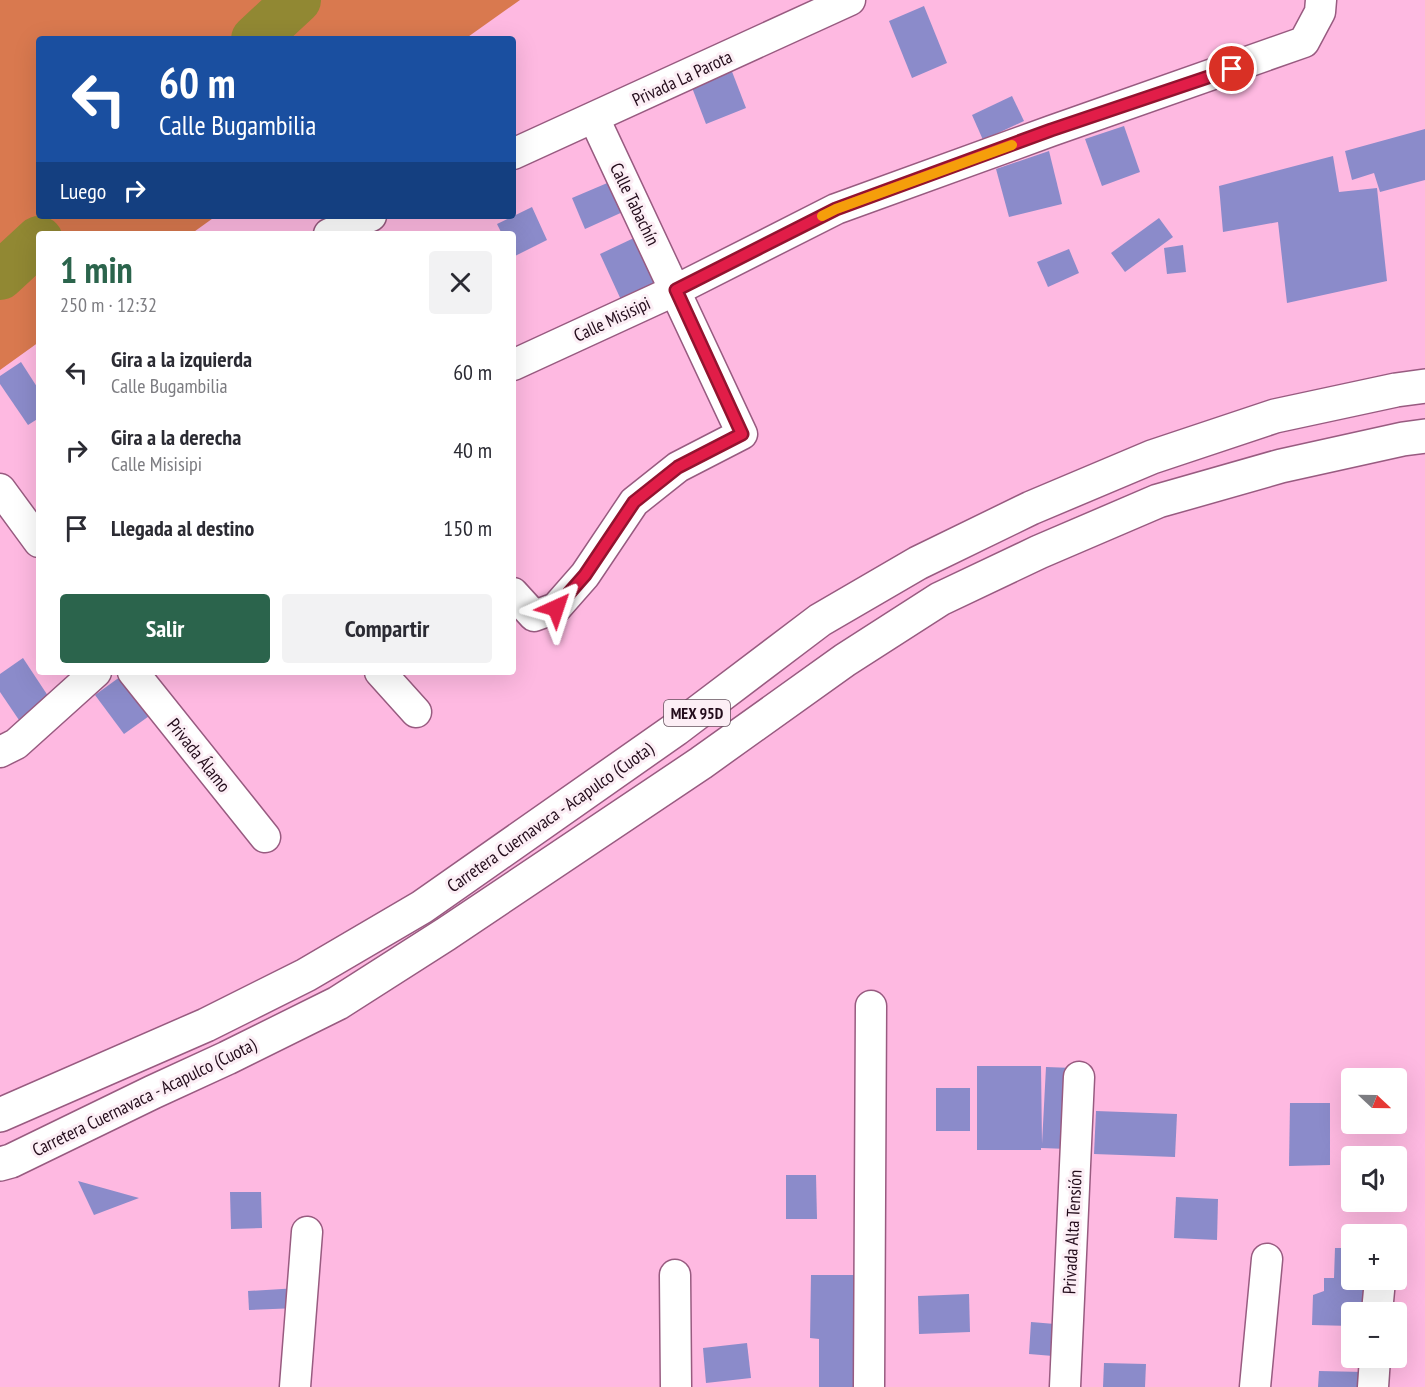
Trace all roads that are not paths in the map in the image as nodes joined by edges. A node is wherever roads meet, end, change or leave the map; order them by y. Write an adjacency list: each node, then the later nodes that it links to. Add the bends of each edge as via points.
1 (850, 0): 3 (street, Privada La Parota)
2 (1321, 0): 7 (street, Calle Misisipi, via 1320,12 1304,42 836,209)
3 (594, 118): 4 (street, Privada La Parota); 7 (street, Calle Tabachín)
4 (516, 153)
5 (364, 219): 6 (street)
6 (337, 231)
7 (676, 290): 8 (street, Calle Misisipi); 14 (street, Calle Tabachín, via 742,434 678,467 634,502 585,575 556,608 534,616)
8 (516, 364)
9 (1425, 386): 23 (highway, Carretera Cuernavaca - Acapulco (Cuota) / MEX 95D, via 1275,416 1152,457 1031,508 918,563 820,620 675,729 422,907 306,975 206,1025)
10 (1425, 436): 24 (highway, Carretera Cuernavaca - Acapulco (Cuota) / MEX 95D, via 1281,466 1158,501 940,599 845,660 700,764 338,1002)
11 (0, 489): 12 (street)
12 (10, 524): 13 (street)
13 (36, 540)
14 (516, 596)
15 (93, 675): 19 (street, via 16,744)
16 (135, 675): 20 (street, Privada Álamo)
17 (383, 675): 18 (street)
18 (416, 712)
19 (0, 752)
20 (265, 837)
21 (871, 1006): 31 (street)
22 (1079, 1077): 32 (street, Privada Alta Tensión)
23 (0, 1115)
24 (0, 1164)
25 (307, 1232): 29 (street)
26 (1267, 1259): 33 (street)
27 (675, 1275): 30 (street)
28 (1374, 1368): 34 (street)
29 (295, 1387)
30 (676, 1387)
31 (869, 1387)
32 (1065, 1387)
33 (1255, 1387)
34 (1373, 1387)

